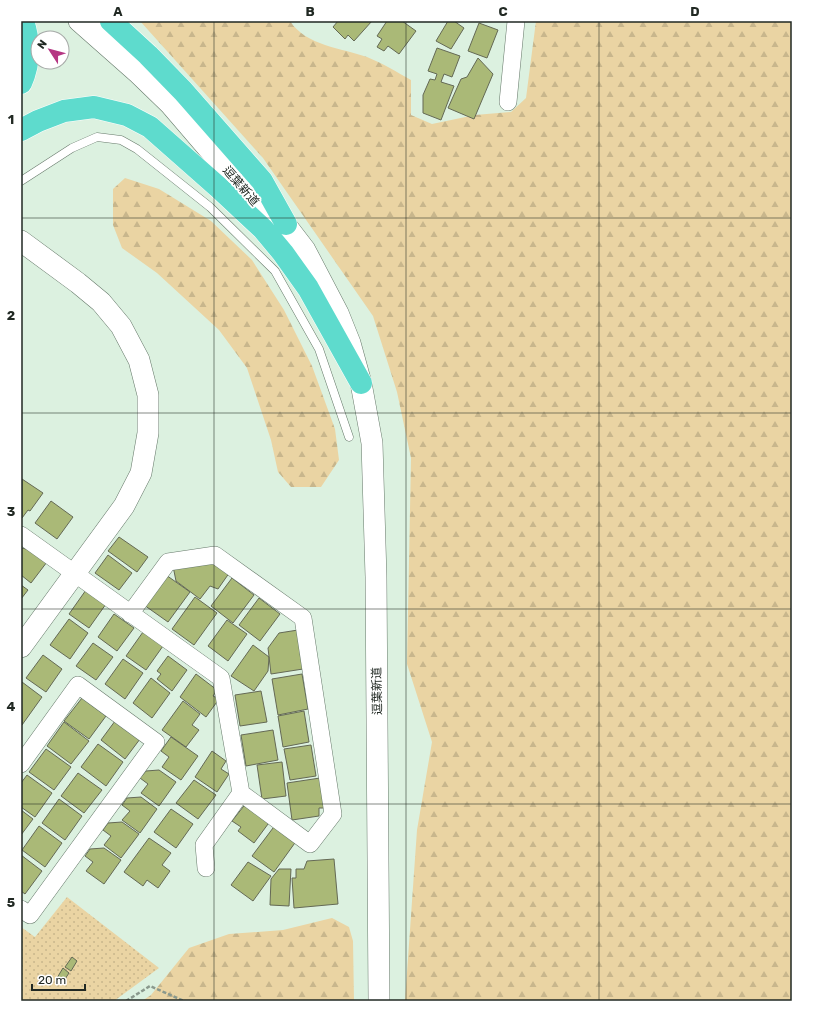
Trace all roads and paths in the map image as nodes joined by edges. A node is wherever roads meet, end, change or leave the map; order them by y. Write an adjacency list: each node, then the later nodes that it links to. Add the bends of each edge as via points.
1 (23, 21): 6 (highway, via 28,37 29,55 26,73)
2 (79, 21): 12 (street, 逗葉新道, via 170,104 269,218 293,249 316,289)
3 (95, 21): 10 (street, 逗葉新道, via 140,59 170,90)
4 (111, 21): 10 (highway, via 178,86 262,181)
5 (516, 21): 7 (street)
6 (21, 83)
7 (508, 102)
8 (21, 130): 12 (highway, via 64,111 94,107 127,115 150,127 263,229 283,253 308,288)
9 (21, 181): 13 (lane, via 72,148 97,137 122,140 137,149 210,206 275,271 319,349)
10 (286, 224): 12 (street, 逗葉新道, via 305,250 338,313 350,343)
11 (21, 241): 15 (street, via 78,282 101,302 121,326 139,360 148,396 148,433 141,473 124,506)
12 (361, 383): 24 (street, 逗葉新道, via 372,443 374,493)
13 (349, 437)
14 (21, 535): 15 (street)
15 (74, 573): 16 (street); 17 (street)
16 (130, 614): 19 (street, via 221,678); 19 (street, via 168,562 215,555 303,618 333,814 310,844)
17 (21, 647)
18 (21, 764): 21 (street, via 78,685 156,742 30,915)
19 (240, 793): 20 (street, via 204,845)
20 (206, 868)
21 (21, 909)
22 (126, 1001): 23 (path, via 150,986)
23 (184, 1001)
24 (379, 1001)

